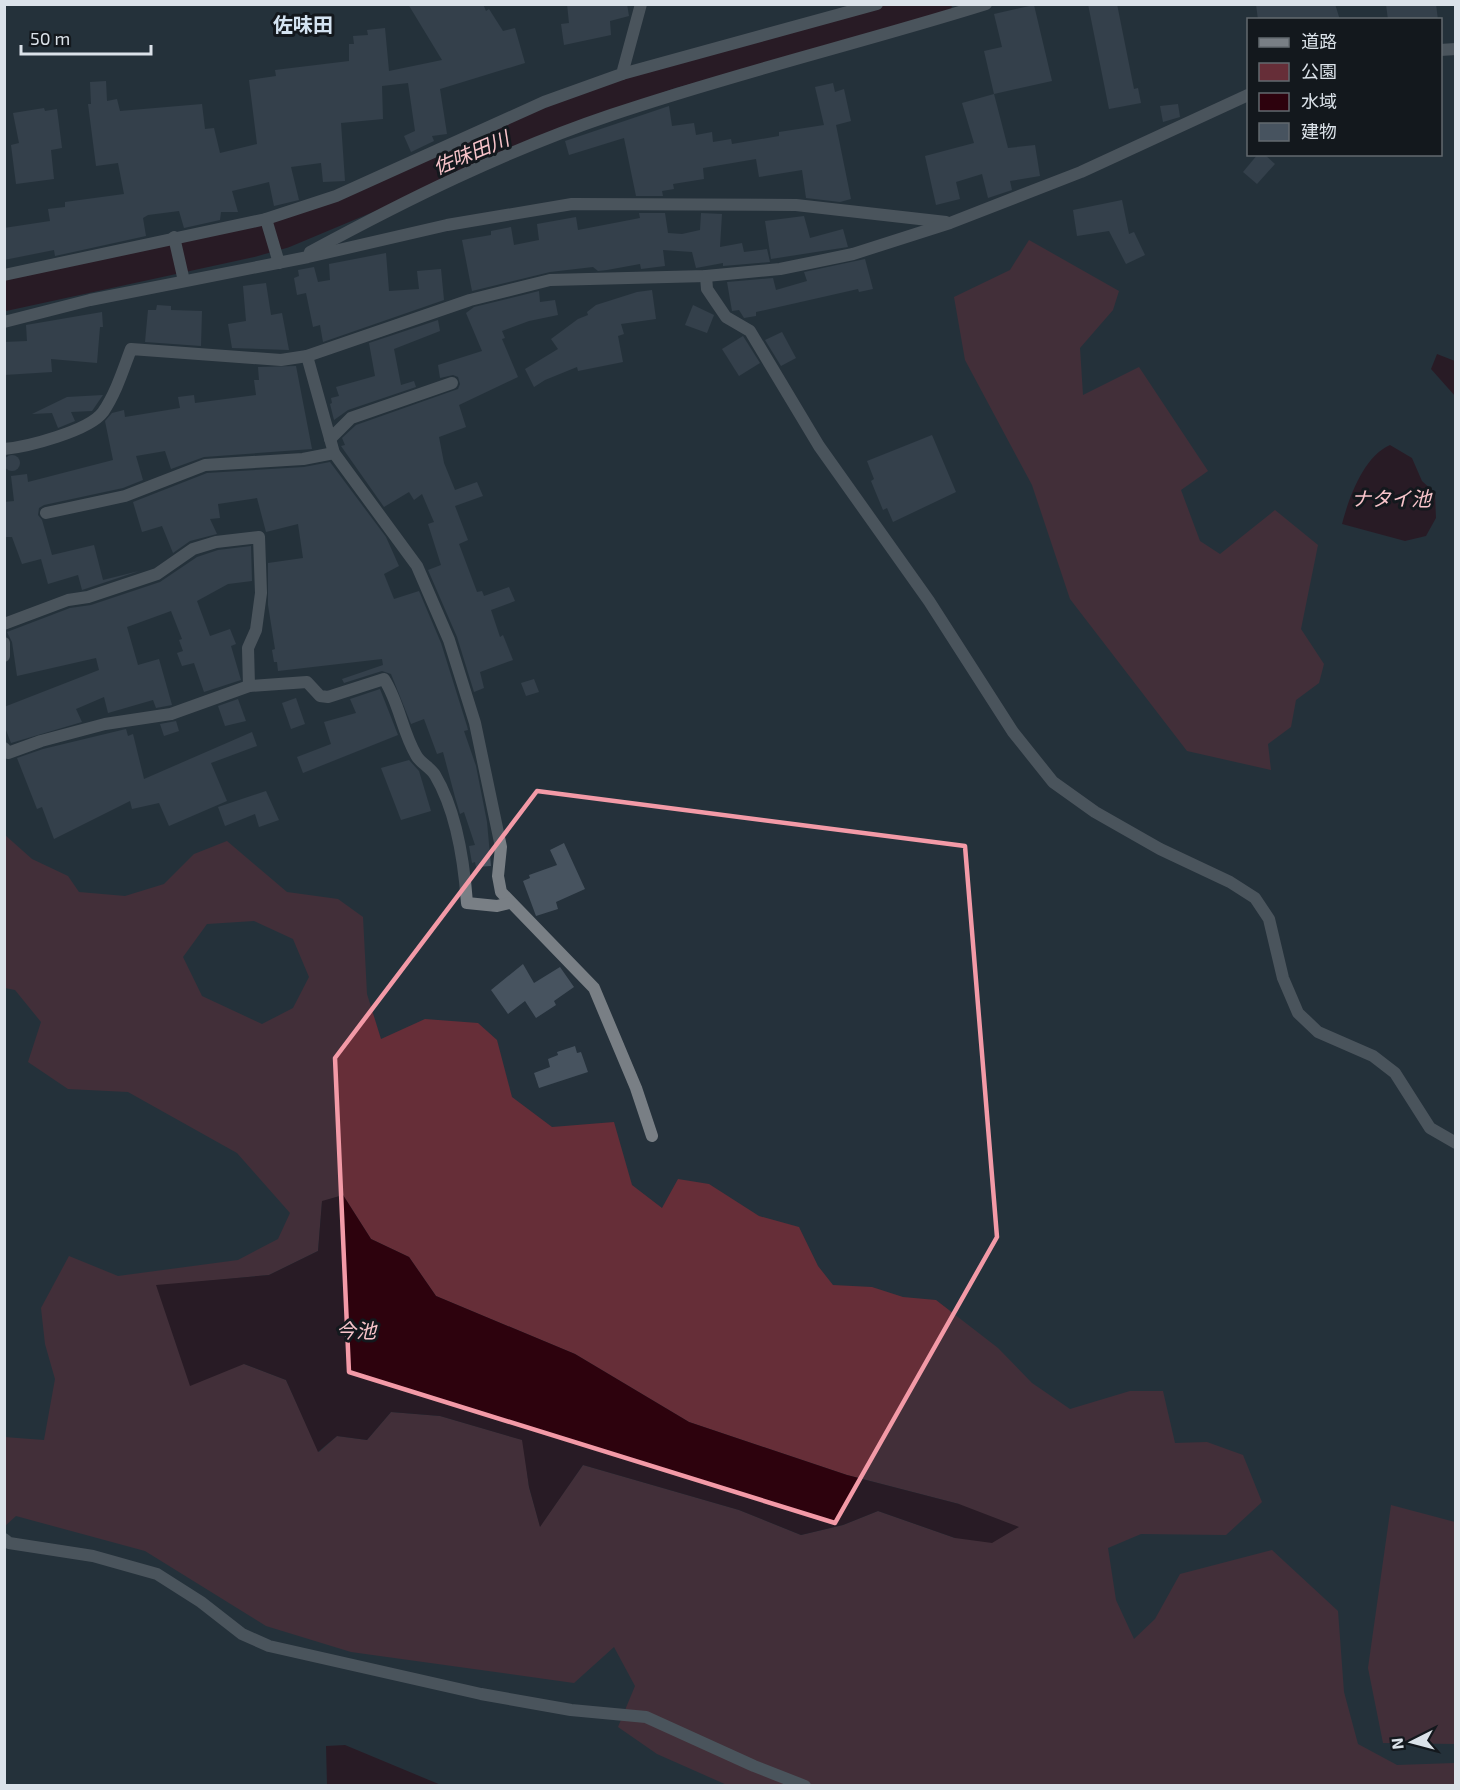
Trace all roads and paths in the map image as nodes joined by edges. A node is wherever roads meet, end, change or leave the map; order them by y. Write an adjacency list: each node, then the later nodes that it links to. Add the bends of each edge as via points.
1 (641, 4): 4 (street)
2 (877, 4): 4 (street)
3 (986, 4): 10 (street, via 609,116 388,210)
4 (622, 74): 6 (street, via 544,102 336,196)
5 (1247, 95): 7 (street, via 1081,172)
6 (267, 220): 8 (street); 9 (street)
7 (950, 223): 10 (street, via 796,205 572,204 447,225); 12 (street, via 853,254 780,269)
8 (175, 239): 11 (street); 13 (street)
9 (278, 259): 10 (street); 13 (street)
10 (296, 260)
11 (4, 274)
12 (706, 276): 15 (street, via 550,280 470,300); 28 (street, via 707,289 726,317 750,331 819,446 929,601 1013,732 1053,782 1095,812 1255,898 1269,919 1283,978 1298,1013 1318,1032 1373,1056 1395,1073 1430,1128)
13 (183, 279): 14 (street)
14 (4, 322)
15 (307, 356): 17 (street); 18 (street, via 281,360 131,349 117,387 101,414 86,424 25,447)
16 (452, 383): 17 (street, via 351,418)
17 (330, 439): 19 (street)
18 (4, 449)
19 (333, 453): 20 (street, via 303,459 205,465 125,496); 26 (street, via 417,566 449,640 475,723 501,847 501,892)
20 (46, 513)
21 (4, 624): 24 (street, via 157,574 200,547 259,537 261,593 256,630 248,648)
22 (4, 643): 23 (street)
23 (4, 656)
24 (249, 686): 25 (street, via 171,714 105,724 8,753); 26 (street, via 307,682 320,696 328,697 384,679 416,756 434,773 453,820 465,871 467,903)
25 (4, 748)
26 (509, 903): 27 (street, via 594,988)
27 (652, 1136)
28 (1455, 1143)
29 (4, 1539): 30 (street, via 9,1544 93,1556 157,1574 242,1634 269,1646 481,1694 571,1710 646,1717)
30 (805, 1785)

